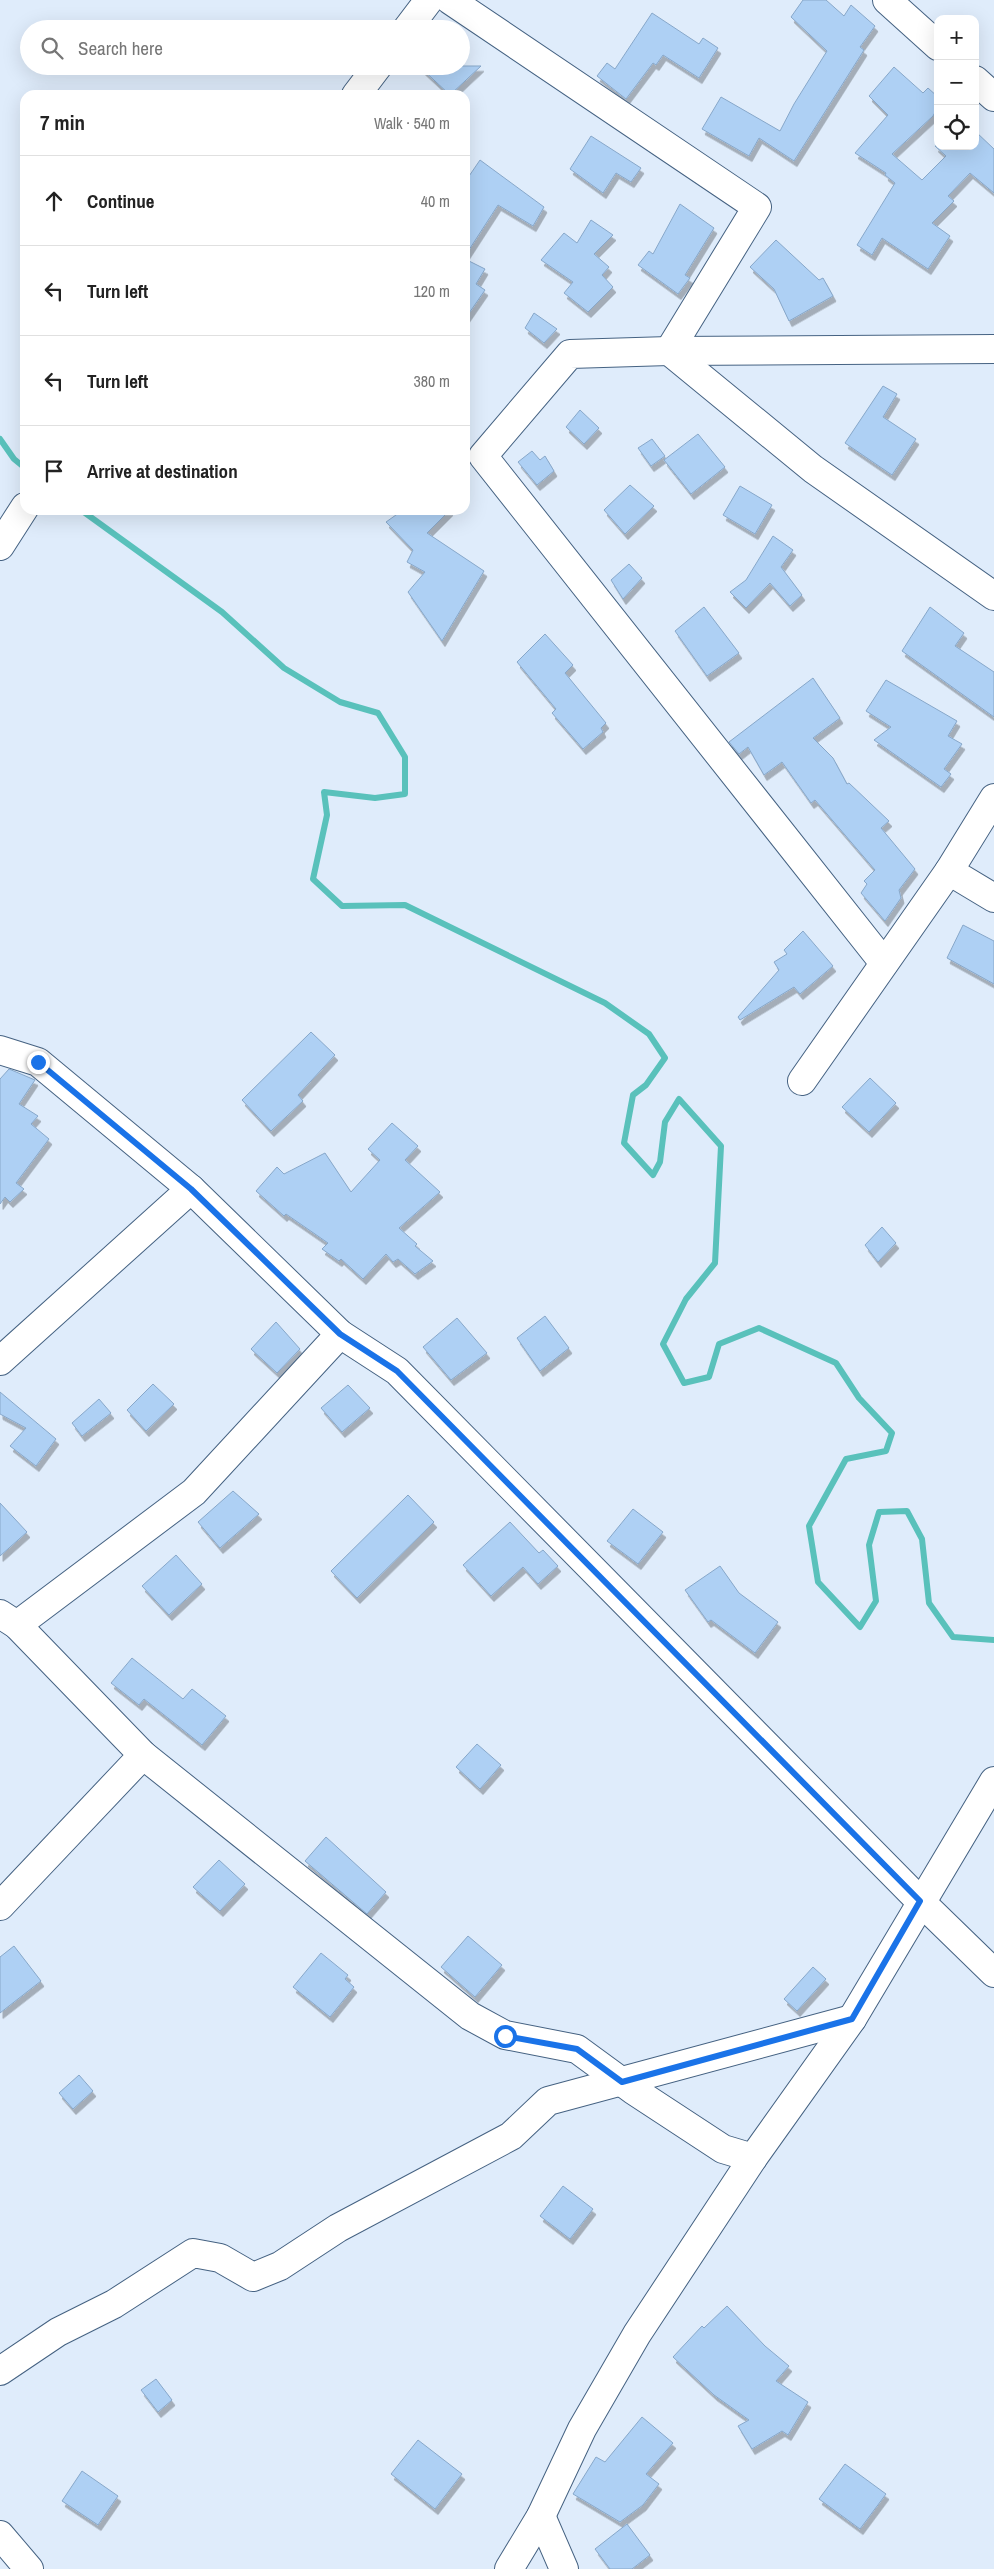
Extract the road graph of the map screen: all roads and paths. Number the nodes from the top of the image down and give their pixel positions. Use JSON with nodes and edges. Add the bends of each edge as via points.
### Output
{"nodes":[{"id":1,"x":429,"y":0,"type":"edge"},
{"id":2,"x":450,"y":0,"type":"edge"},
{"id":3,"x":887,"y":0,"type":"edge"},
{"id":4,"x":414,"y":20,"type":"edge"},
{"id":5,"x":934,"y":42,"type":"edge"},
{"id":6,"x":371,"y":75,"type":"edge"},
{"id":7,"x":979,"y":84,"type":"edge"},
{"id":8,"x":360,"y":90,"type":"edge"},
{"id":9,"x":994,"y":97,"type":"edge"},
{"id":10,"x":994,"y":348,"type":"edge"},
{"id":11,"x":669,"y":351,"type":"junction"},
{"id":12,"x":20,"y":515,"type":"edge"},
{"id":13,"x":0,"y":546,"type":"edge"},
{"id":14,"x":994,"y":596,"type":"edge"},
{"id":15,"x":994,"y":798,"type":"edge"},
{"id":16,"x":949,"y":871,"type":"junction"},
{"id":17,"x":994,"y":898,"type":"edge"},
{"id":18,"x":884,"y":963,"type":"junction"},
{"id":19,"x":0,"y":1050,"type":"edge"},
{"id":20,"x":802,"y":1081,"type":"dead end"},
{"id":21,"x":191,"y":1189,"type":"junction"},
{"id":22,"x":340,"y":1334,"type":"junction"},
{"id":23,"x":0,"y":1361,"type":"edge"},
{"id":24,"x":9,"y":1620,"type":"edge"},
{"id":25,"x":143,"y":1755,"type":"junction"},
{"id":26,"x":994,"y":1781,"type":"edge"},
{"id":27,"x":920,"y":1901,"type":"junction"},
{"id":28,"x":0,"y":1906,"type":"edge"},
{"id":29,"x":994,"y":1973,"type":"edge"},
{"id":30,"x":852,"y":2019,"type":"junction"},
{"id":31,"x":622,"y":2082,"type":"junction"},
{"id":32,"x":753,"y":2158,"type":"junction"},
{"id":33,"x":0,"y":2370,"type":"edge"},
{"id":34,"x":541,"y":2516,"type":"junction"},
{"id":35,"x":0,"y":2535,"type":"edge"},
{"id":36,"x":30,"y":2569,"type":"edge"},
{"id":37,"x":509,"y":2569,"type":"edge"},
{"id":38,"x":564,"y":2569,"type":"edge"}],
"edges":[{"from":1,"to":4,"type":"street"},
{"from":2,"to":11,"type":"street","via":[[756,207]]},
{"from":3,"to":5,"type":"street"},
{"from":6,"to":8,"type":"street"},
{"from":7,"to":9,"type":"street"},
{"from":10,"to":11,"type":"street"},
{"from":11,"to":14,"type":"street","via":[[812,469]]},
{"from":11,"to":18,"type":"street","via":[[570,354],[483,456]]},
{"from":12,"to":13,"type":"street"},
{"from":15,"to":16,"type":"street"},
{"from":16,"to":17,"type":"street"},
{"from":16,"to":18,"type":"street"},
{"from":18,"to":20,"type":"street"},
{"from":19,"to":21,"type":"street","via":[[38,1062]]},
{"from":21,"to":22,"type":"street"},
{"from":21,"to":23,"type":"street"},
{"from":22,"to":24,"type":"street","via":[[194,1492]]},
{"from":22,"to":27,"type":"street","via":[[397,1371]]},
{"from":24,"to":25,"type":"street"},
{"from":25,"to":28,"type":"street"},
{"from":25,"to":31,"type":"street","via":[[470,2016],[505,2036],[577,2049]]},
{"from":26,"to":27,"type":"street"},
{"from":27,"to":29,"type":"street"},
{"from":27,"to":30,"type":"street"},
{"from":30,"to":31,"type":"street"},
{"from":30,"to":32,"type":"street"},
{"from":31,"to":32,"type":"street","via":[[724,2149]]},
{"from":31,"to":33,"type":"street","via":[[548,2101],[512,2136],[338,2228],[262,2274],[253,2277],[220,2258],[193,2254],[114,2304],[58,2332]]},
{"from":32,"to":34,"type":"street","via":[[637,2334],[582,2429]]},
{"from":34,"to":37,"type":"street"},
{"from":34,"to":38,"type":"street"},
{"from":35,"to":36,"type":"street"}]}
